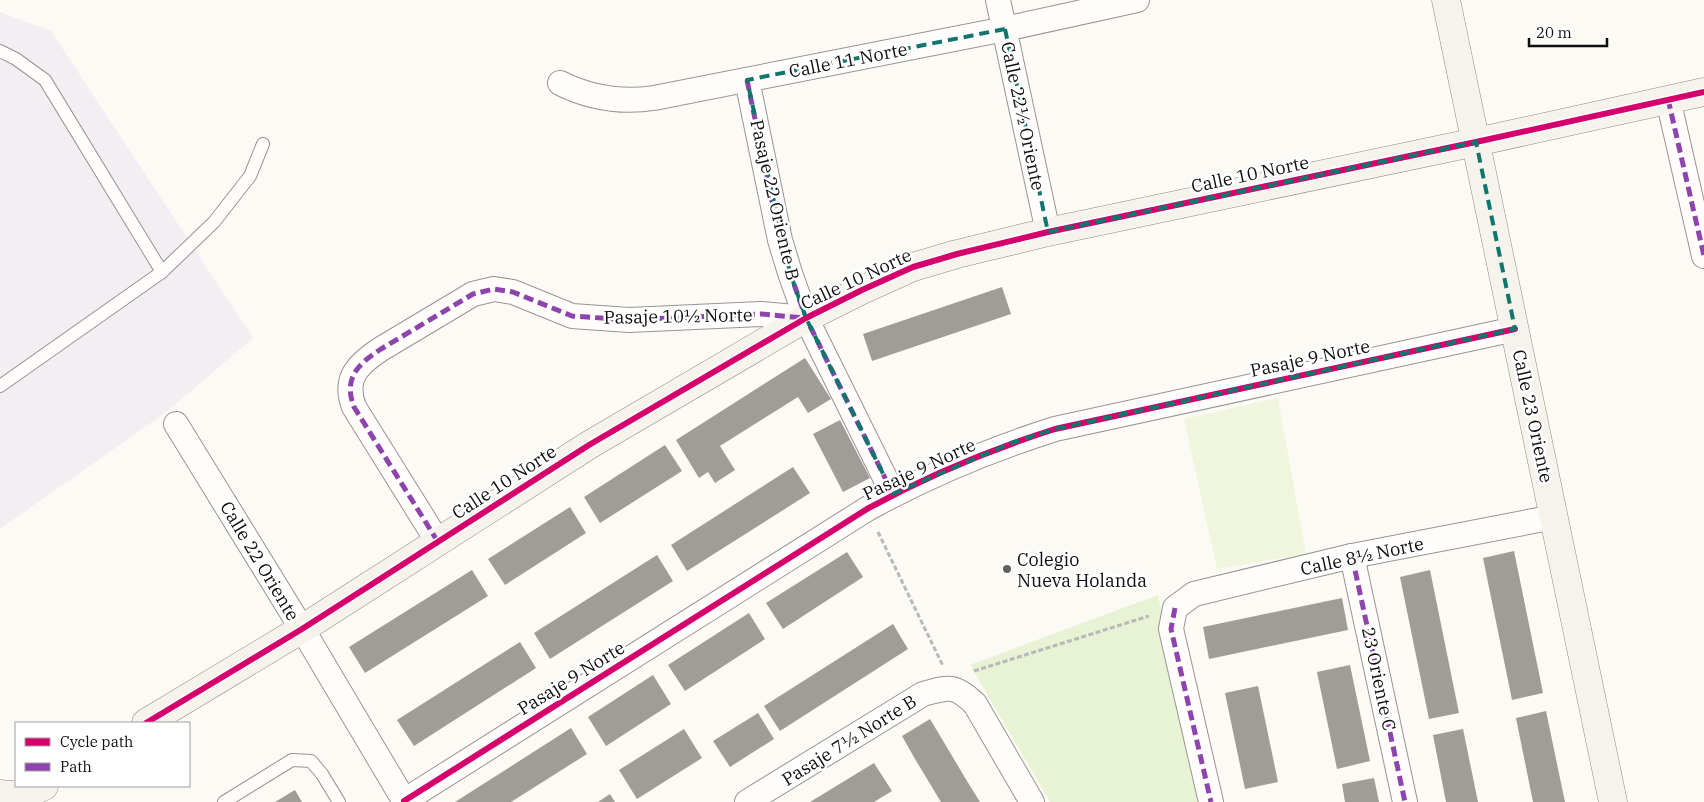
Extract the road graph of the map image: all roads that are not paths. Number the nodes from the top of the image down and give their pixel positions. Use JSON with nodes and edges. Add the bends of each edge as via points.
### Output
{"nodes":[{"id":1,"x":998,"y":0,"type":"edge"},
{"id":2,"x":1137,"y":0,"type":"edge"},
{"id":3,"x":1446,"y":0,"type":"edge"},
{"id":4,"x":1005,"y":30,"type":"junction"},
{"id":5,"x":0,"y":51,"type":"edge"},
{"id":6,"x":747,"y":80,"type":"junction"},
{"id":7,"x":560,"y":83,"type":"dead end"},
{"id":8,"x":1704,"y":92,"type":"edge"},
{"id":9,"x":1668,"y":99,"type":"junction"},
{"id":10,"x":1476,"y":142,"type":"junction"},
{"id":11,"x":263,"y":144,"type":"dead end"},
{"id":12,"x":1048,"y":232,"type":"junction"},
{"id":13,"x":1704,"y":256,"type":"edge"},
{"id":14,"x":162,"y":272,"type":"junction"},
{"id":15,"x":806,"y":318,"type":"junction"},
{"id":16,"x":1515,"y":329,"type":"junction"},
{"id":17,"x":0,"y":386,"type":"edge"},
{"id":18,"x":176,"y":424,"type":"dead end"},
{"id":19,"x":893,"y":494,"type":"junction"},
{"id":20,"x":1554,"y":517,"type":"junction"},
{"id":21,"x":438,"y":542,"type":"junction"},
{"id":22,"x":1352,"y":556,"type":"junction"},
{"id":23,"x":302,"y":629,"type":"junction"},
{"id":24,"x":148,"y":722,"type":"edge"},
{"id":25,"x":42,"y":787,"type":"edge"},
{"id":26,"x":0,"y":794,"type":"edge"},
{"id":27,"x":5,"y":802,"type":"edge"},
{"id":28,"x":224,"y":802,"type":"edge"},
{"id":29,"x":340,"y":802,"type":"edge"},
{"id":30,"x":405,"y":802,"type":"edge"},
{"id":31,"x":747,"y":802,"type":"edge"},
{"id":32,"x":1032,"y":802,"type":"edge"},
{"id":33,"x":1210,"y":802,"type":"edge"},
{"id":34,"x":1405,"y":802,"type":"edge"},
{"id":35,"x":1613,"y":802,"type":"edge"}],
"edges":[{"from":1,"to":4,"type":"street","name":"Calle 22½ Oriente"},
{"from":2,"to":4,"type":"street","name":"Calle 11 Norte"},
{"from":3,"to":10,"type":"street","name":"Calle 23 Oriente"},
{"from":4,"to":6,"type":"street","name":"Calle 11 Norte"},
{"from":4,"to":12,"type":"street","name":"Calle 22½ Oriente"},
{"from":5,"to":14,"type":"lane","via":[[45,80]]},
{"from":6,"to":7,"type":"street","name":"Calle 11 Norte","via":[[638,101],[605,99]]},
{"from":6,"to":15,"type":"street","name":"Pasaje 22 Oriente B","via":[[780,240]]},
{"from":8,"to":9,"type":"street","name":"Calle 10 Norte"},
{"from":9,"to":10,"type":"street","name":"Calle 10 Norte"},
{"from":9,"to":13,"type":"street"},
{"from":10,"to":12,"type":"street","name":"Calle 10 Norte"},
{"from":10,"to":16,"type":"street","name":"Calle 23 Oriente"},
{"from":11,"to":14,"type":"lane","via":[[250,176],[214,222]]},
{"from":12,"to":15,"type":"street","name":"Calle 10 Norte","via":[[913,268]]},
{"from":14,"to":17,"type":"lane"},
{"from":15,"to":19,"type":"street","name":"Pasaje 22 Oriente B"},
{"from":15,"to":21,"type":"street","name":"Calle 10 Norte","via":[[589,445]]},
{"from":15,"to":21,"type":"street","name":"Pasaje 10½ Norte","via":[[761,314],[629,320],[572,316],[513,292],[494,289],[473,294],[390,344],[355,371],[350,398]]},
{"from":16,"to":19,"type":"street","name":"Pasaje 9 Norte","via":[[1055,429],[1011,443]]},
{"from":16,"to":20,"type":"street","name":"Calle 23 Oriente"},
{"from":18,"to":23,"type":"street","name":"Calle 22 Oriente"},
{"from":19,"to":30,"type":"street","name":"Pasaje 9 Norte"},
{"from":20,"to":22,"type":"street","name":"Calle 8½ Norte"},
{"from":20,"to":35,"type":"street","name":"Calle 23 Oriente"},
{"from":21,"to":23,"type":"street","name":"Calle 10 Norte"},
{"from":22,"to":33,"type":"street","name":"Calle 8½ Norte","via":[[1194,594],[1176,608],[1171,629]]},
{"from":22,"to":34,"type":"street","name":"23 Oriente C"},
{"from":23,"to":24,"type":"street","name":"Calle 10 Norte"},
{"from":23,"to":30,"type":"street","name":"Calle 22 Oriente"},
{"from":25,"to":26,"type":"street","via":[[27,794]]},
{"from":26,"to":27,"type":"lane"},
{"from":28,"to":29,"type":"lane","via":[[292,760],[311,761]]},
{"from":31,"to":32,"type":"street","name":"Pasaje 7½ Norte B","via":[[923,694],[951,684],[975,704]]}]}
